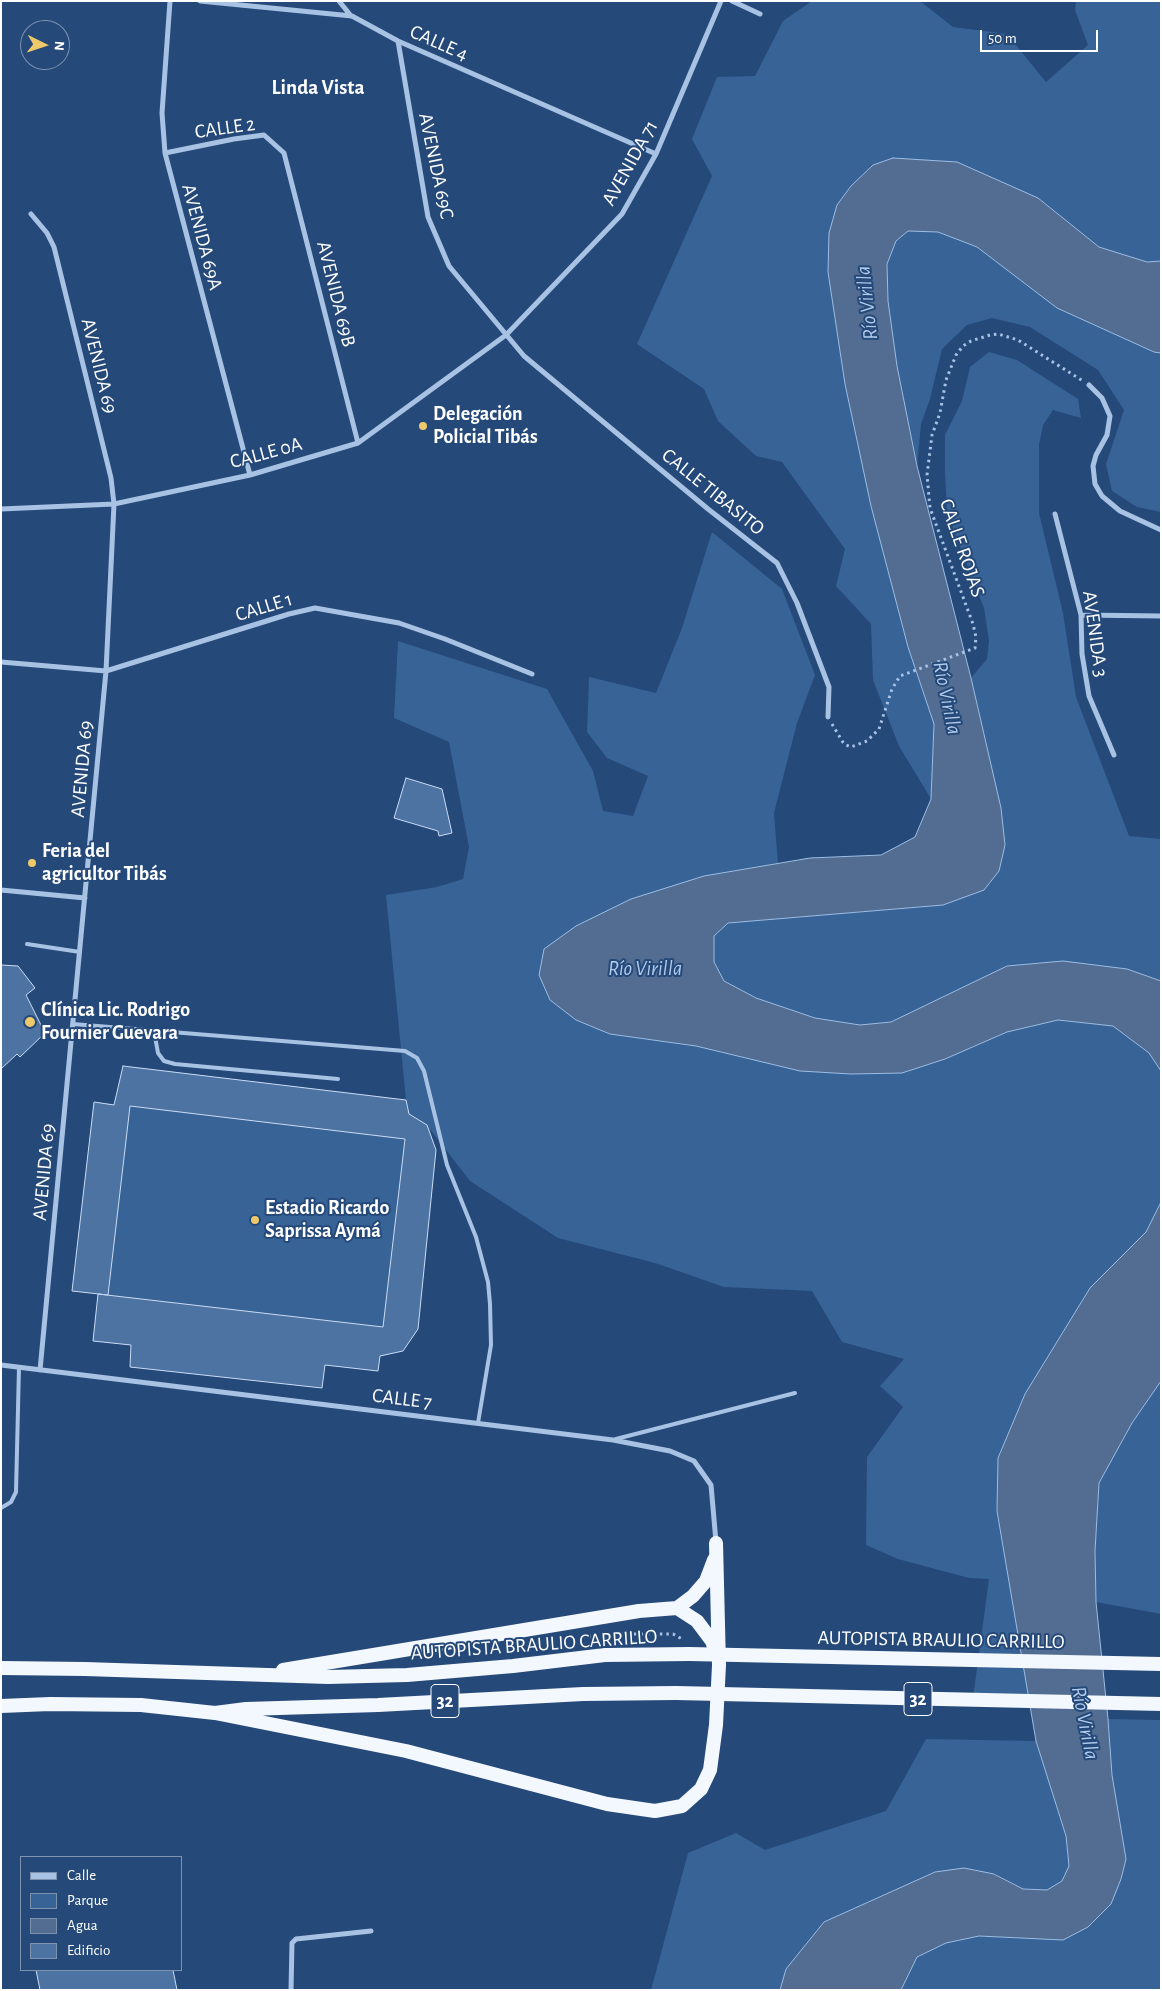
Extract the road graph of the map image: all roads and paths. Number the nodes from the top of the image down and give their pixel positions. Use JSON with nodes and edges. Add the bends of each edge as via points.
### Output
{"nodes":[{"id":1,"x":170,"y":1,"type":"edge"},
{"id":2,"x":200,"y":1,"type":"edge"},
{"id":3,"x":339,"y":1,"type":"edge"},
{"id":4,"x":721,"y":1,"type":"edge"},
{"id":5,"x":732,"y":1,"type":"edge"},
{"id":6,"x":760,"y":14,"type":"dead end"},
{"id":7,"x":352,"y":16,"type":"junction"},
{"id":8,"x":398,"y":41,"type":"junction"},
{"id":9,"x":165,"y":153,"type":"junction"},
{"id":10,"x":284,"y":153,"type":"joint"},
{"id":11,"x":656,"y":154,"type":"junction"},
{"id":12,"x":31,"y":214,"type":"dead end"},
{"id":13,"x":506,"y":335,"type":"junction"},
{"id":14,"x":1089,"y":386,"type":"joint"},
{"id":15,"x":358,"y":442,"type":"junction"},
{"id":16,"x":250,"y":475,"type":"junction"},
{"id":17,"x":114,"y":504,"type":"junction"},
{"id":18,"x":1,"y":509,"type":"edge"},
{"id":19,"x":1055,"y":514,"type":"dead end"},
{"id":20,"x":1161,"y":530,"type":"edge"},
{"id":21,"x":1081,"y":615,"type":"junction"},
{"id":22,"x":1161,"y":616,"type":"edge"},
{"id":23,"x":1,"y":662,"type":"edge"},
{"id":24,"x":106,"y":671,"type":"junction"},
{"id":25,"x":532,"y":674,"type":"dead end"},
{"id":26,"x":828,"y":717,"type":"joint"},
{"id":27,"x":1114,"y":755,"type":"dead end"},
{"id":28,"x":1,"y":890,"type":"edge"},
{"id":29,"x":85,"y":898,"type":"junction"},
{"id":30,"x":27,"y":944,"type":"dead end"},
{"id":31,"x":80,"y":952,"type":"junction"},
{"id":32,"x":73,"y":1024,"type":"junction"},
{"id":33,"x":154,"y":1031,"type":"junction"},
{"id":34,"x":338,"y":1079,"type":"dead end"},
{"id":35,"x":1,"y":1365,"type":"edge"},
{"id":36,"x":19,"y":1367,"type":"junction"},
{"id":37,"x":40,"y":1370,"type":"junction"},
{"id":38,"x":795,"y":1393,"type":"dead end"},
{"id":39,"x":478,"y":1423,"type":"junction"},
{"id":40,"x":613,"y":1440,"type":"junction"},
{"id":41,"x":1,"y":1508,"type":"edge"},
{"id":42,"x":716,"y":1543,"type":"junction"},
{"id":43,"x":677,"y":1608,"type":"junction"},
{"id":44,"x":719,"y":1664,"type":"junction"},
{"id":45,"x":1161,"y":1664,"type":"edge"},
{"id":46,"x":1,"y":1668,"type":"edge"},
{"id":47,"x":253,"y":1675,"type":"junction"},
{"id":48,"x":1161,"y":1704,"type":"edge"},
{"id":49,"x":1,"y":1706,"type":"edge"},
{"id":50,"x":215,"y":1713,"type":"junction"},
{"id":51,"x":371,"y":1931,"type":"dead end"},
{"id":52,"x":291,"y":1990,"type":"edge"}],
"edges":[{"from":1,"to":9,"type":"street","name":"AVENIDA 69A","via":[[162,113]]},
{"from":2,"to":7,"type":"street","name":"CALLE 4"},
{"from":3,"to":7,"type":"street"},
{"from":4,"to":11,"type":"street","name":"AVENIDA 71"},
{"from":5,"to":6,"type":"street"},
{"from":7,"to":8,"type":"street","name":"CALLE 4"},
{"from":8,"to":11,"type":"street","name":"CALLE 4"},
{"from":8,"to":13,"type":"street","name":"AVENIDA 69C","via":[[428,218],[449,266]]},
{"from":9,"to":10,"type":"street","name":"CALLE 2","via":[[264,135]]},
{"from":9,"to":16,"type":"street","name":"AVENIDA 69A"},
{"from":10,"to":15,"type":"street","name":"AVENIDA 69B"},
{"from":11,"to":13,"type":"street","name":"AVENIDA 71","via":[[622,214]]},
{"from":12,"to":17,"type":"street","name":"AVENIDA 69","via":[[54,247],[111,478]]},
{"from":13,"to":15,"type":"street","name":"CALLE 0A"},
{"from":13,"to":26,"type":"street","name":"CALLE TIBASITO","via":[[524,356],[557,384],[777,564],[797,603],[829,687]]},
{"from":14,"to":20,"type":"street","via":[[1102,398],[1110,416],[1107,435],[1093,466],[1095,484],[1102,496],[1120,511]]},
{"from":14,"to":26,"type":"path","name":"CALLE ROJAS","via":[[1018,340],[998,334],[980,337],[963,346],[949,370],[932,435],[927,475],[930,508],[973,624],[975,648],[900,676],[892,689],[879,729],[867,741],[852,747],[844,744]]},
{"from":15,"to":16,"type":"street","name":"CALLE 0A"},
{"from":16,"to":17,"type":"street","name":"CALLE 0A"},
{"from":17,"to":18,"type":"street","name":"CALLE 0A"},
{"from":17,"to":24,"type":"street","name":"AVENIDA 69"},
{"from":19,"to":21,"type":"street","name":"AVENIDA 3"},
{"from":21,"to":22,"type":"street"},
{"from":21,"to":27,"type":"street","name":"AVENIDA 3","via":[[1082,654],[1089,696]]},
{"from":23,"to":24,"type":"street","name":"CALLE 1"},
{"from":24,"to":25,"type":"street","name":"CALLE 1","via":[[315,608],[406,626]]},
{"from":24,"to":29,"type":"street","name":"AVENIDA 69"},
{"from":28,"to":29,"type":"street"},
{"from":29,"to":31,"type":"street","name":"AVENIDA 69"},
{"from":30,"to":31,"type":"lane"},
{"from":31,"to":32,"type":"street","name":"AVENIDA 69"},
{"from":32,"to":33,"type":"lane"},
{"from":32,"to":37,"type":"street","name":"AVENIDA 69"},
{"from":33,"to":34,"type":"lane","via":[[158,1053],[164,1061],[175,1064]]},
{"from":33,"to":39,"type":"lane","via":[[405,1051],[417,1058],[424,1071],[447,1165],[476,1237],[488,1282],[491,1345]]},
{"from":35,"to":36,"type":"street","name":"CALLE 7"},
{"from":36,"to":37,"type":"street","name":"CALLE 7"},
{"from":36,"to":41,"type":"lane","via":[[16,1492],[11,1502]]},
{"from":37,"to":39,"type":"street","name":"CALLE 7"},
{"from":38,"to":40,"type":"lane","name":"CALLE 7"},
{"from":39,"to":40,"type":"street","name":"CALLE 7"},
{"from":40,"to":42,"type":"street","via":[[670,1451],[694,1461],[710,1485]]},
{"from":42,"to":43,"type":"highway","via":[[714,1563],[706,1581]]},
{"from":42,"to":44,"type":"highway"},
{"from":43,"to":44,"type":"highway","via":[[697,1622],[712,1641]]},
{"from":43,"to":47,"type":"highway","via":[[639,1611]]},
{"from":44,"to":50,"type":"highway","via":[[710,1770],[701,1789],[682,1806],[655,1811],[607,1804],[406,1751]]},
{"from":45,"to":47,"type":"highway","name":"AUTOPISTA BRAULIO CARRILLO","number":"32","bridge":true,"via":[[605,1655],[407,1675]]},
{"from":46,"to":47,"type":"highway","name":"AUTOPISTA BRAULIO CARRILLO","number":"32"},
{"from":48,"to":50,"type":"highway","number":"32","bridge":true,"via":[[676,1693],[583,1694]]},
{"from":49,"to":50,"type":"highway","number":"32","via":[[141,1705]]},
{"from":51,"to":52,"type":"street","via":[[296,1939],[292,1943]]}]}
